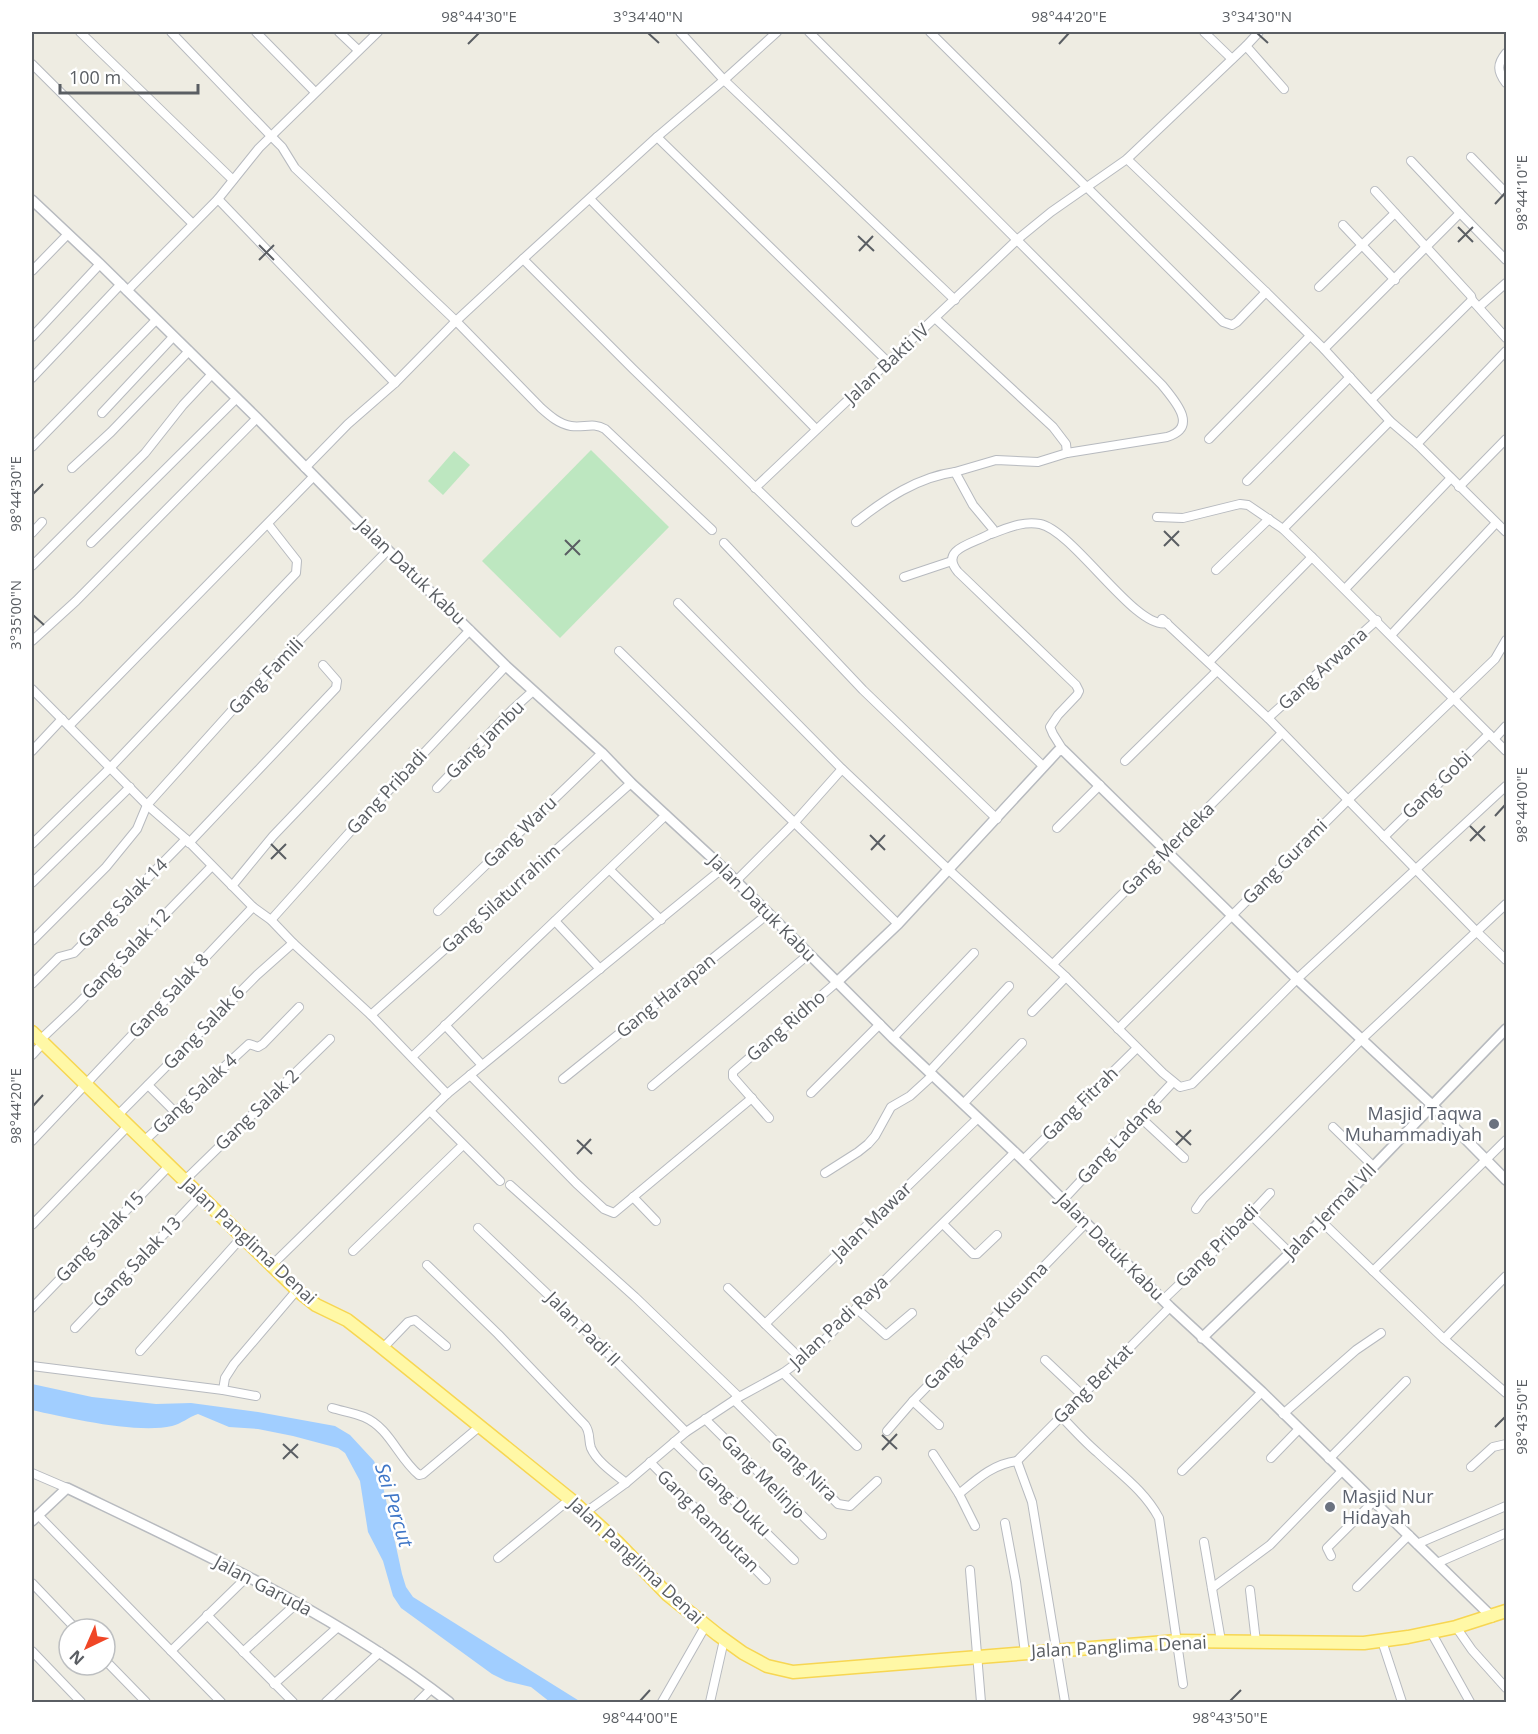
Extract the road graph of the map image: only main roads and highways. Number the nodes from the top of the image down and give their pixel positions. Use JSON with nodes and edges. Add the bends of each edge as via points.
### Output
{"nodes":[{"id":1,"x":38,"y":1038,"type":"edge"},
{"id":2,"x":1506,"y":1611,"type":"edge"}],
"edges":[{"from":1,"to":2,"type":"main road","name":"Jalan Panglima Denai","via":[[297,1290],[316,1305],[347,1320],[383,1348],[586,1512],[668,1595],[724,1640],[767,1666],[793,1672],[1178,1641],[1364,1643],[1456,1627]]}]}
